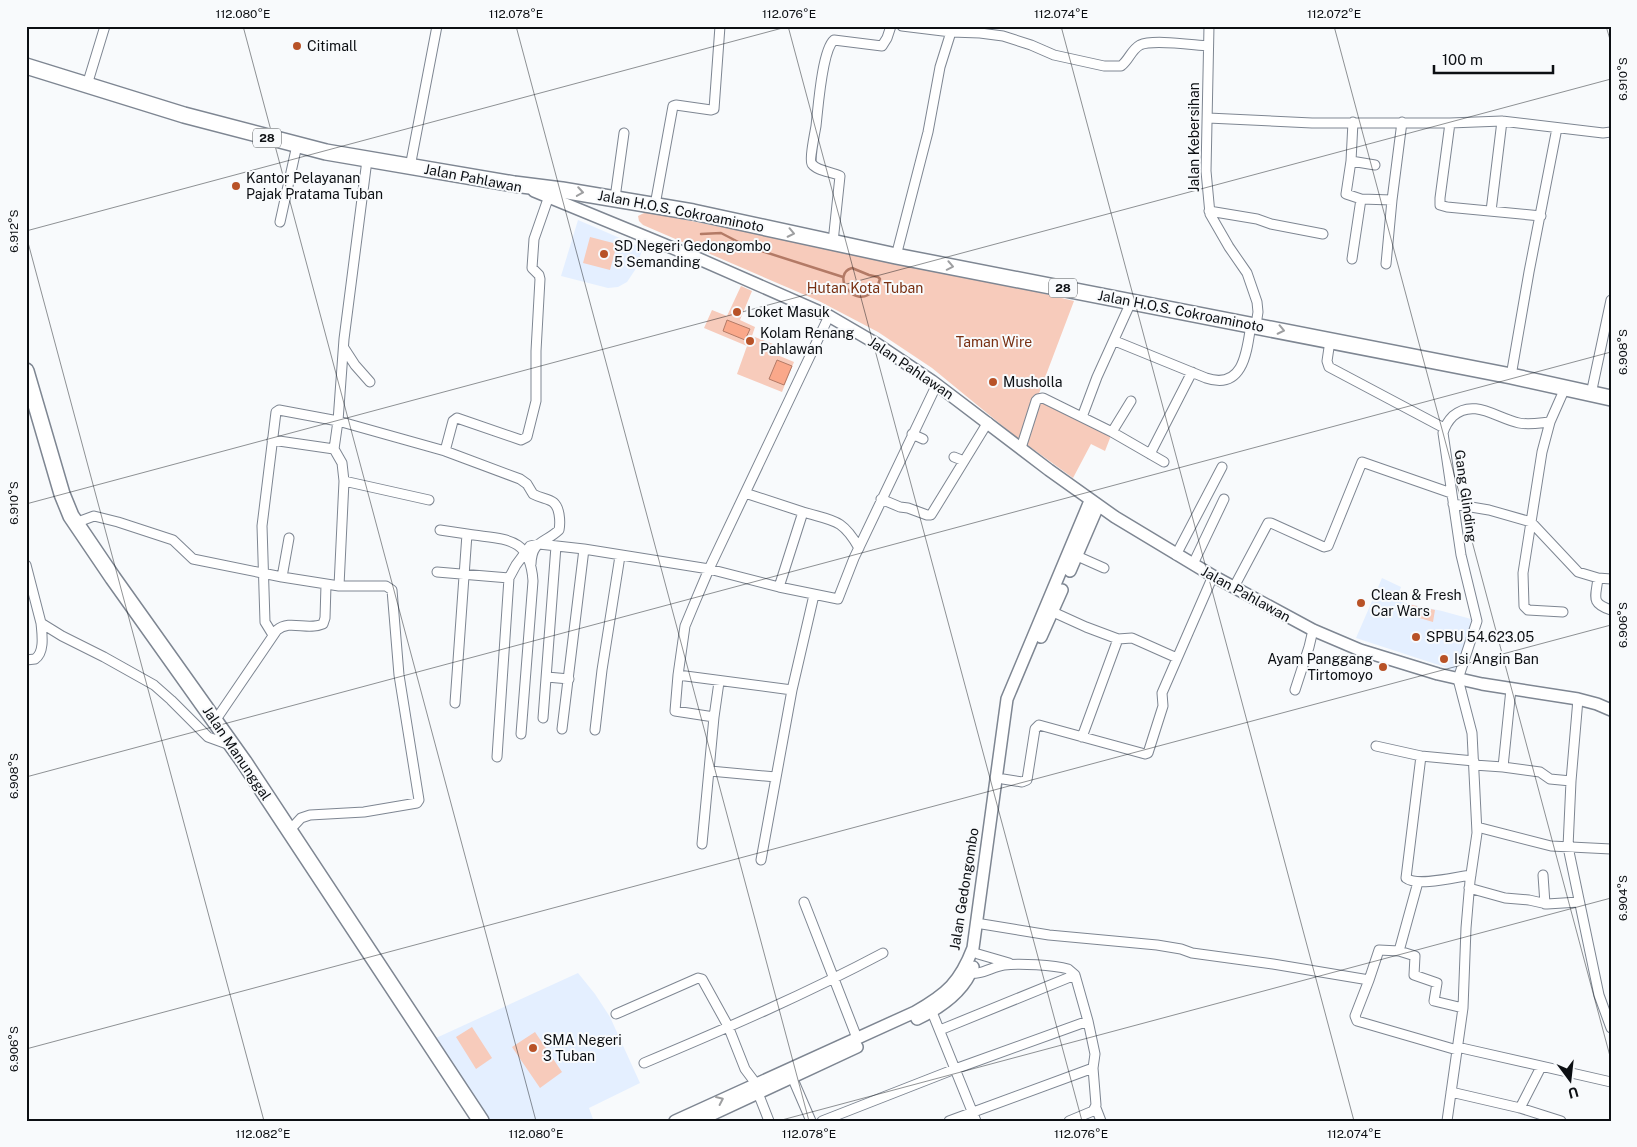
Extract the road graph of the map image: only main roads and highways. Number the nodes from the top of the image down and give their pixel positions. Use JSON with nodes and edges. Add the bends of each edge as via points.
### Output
{"nodes":[{"id":1,"x":26,"y":66,"type":"edge"},
{"id":2,"x":514,"y":184,"type":"joint"},
{"id":3,"x":26,"y":371,"type":"edge"},
{"id":4,"x":1611,"y":398,"type":"edge"},
{"id":5,"x":481,"y":1121,"type":"edge"}],
"edges":[{"from":1,"to":2,"type":"highway","name":"Jalan Pahlawan","number":"28","via":[[184,115],[297,145]]},
{"from":2,"to":4,"type":"highway","name":"Jalan H.O.S. Cokroaminoto","number":"28","one_way":true,"via":[[655,205]]},
{"from":3,"to":5,"type":"highway","name":"Jalan Manunggal","via":[[62,494],[75,523],[232,746]]}]}
